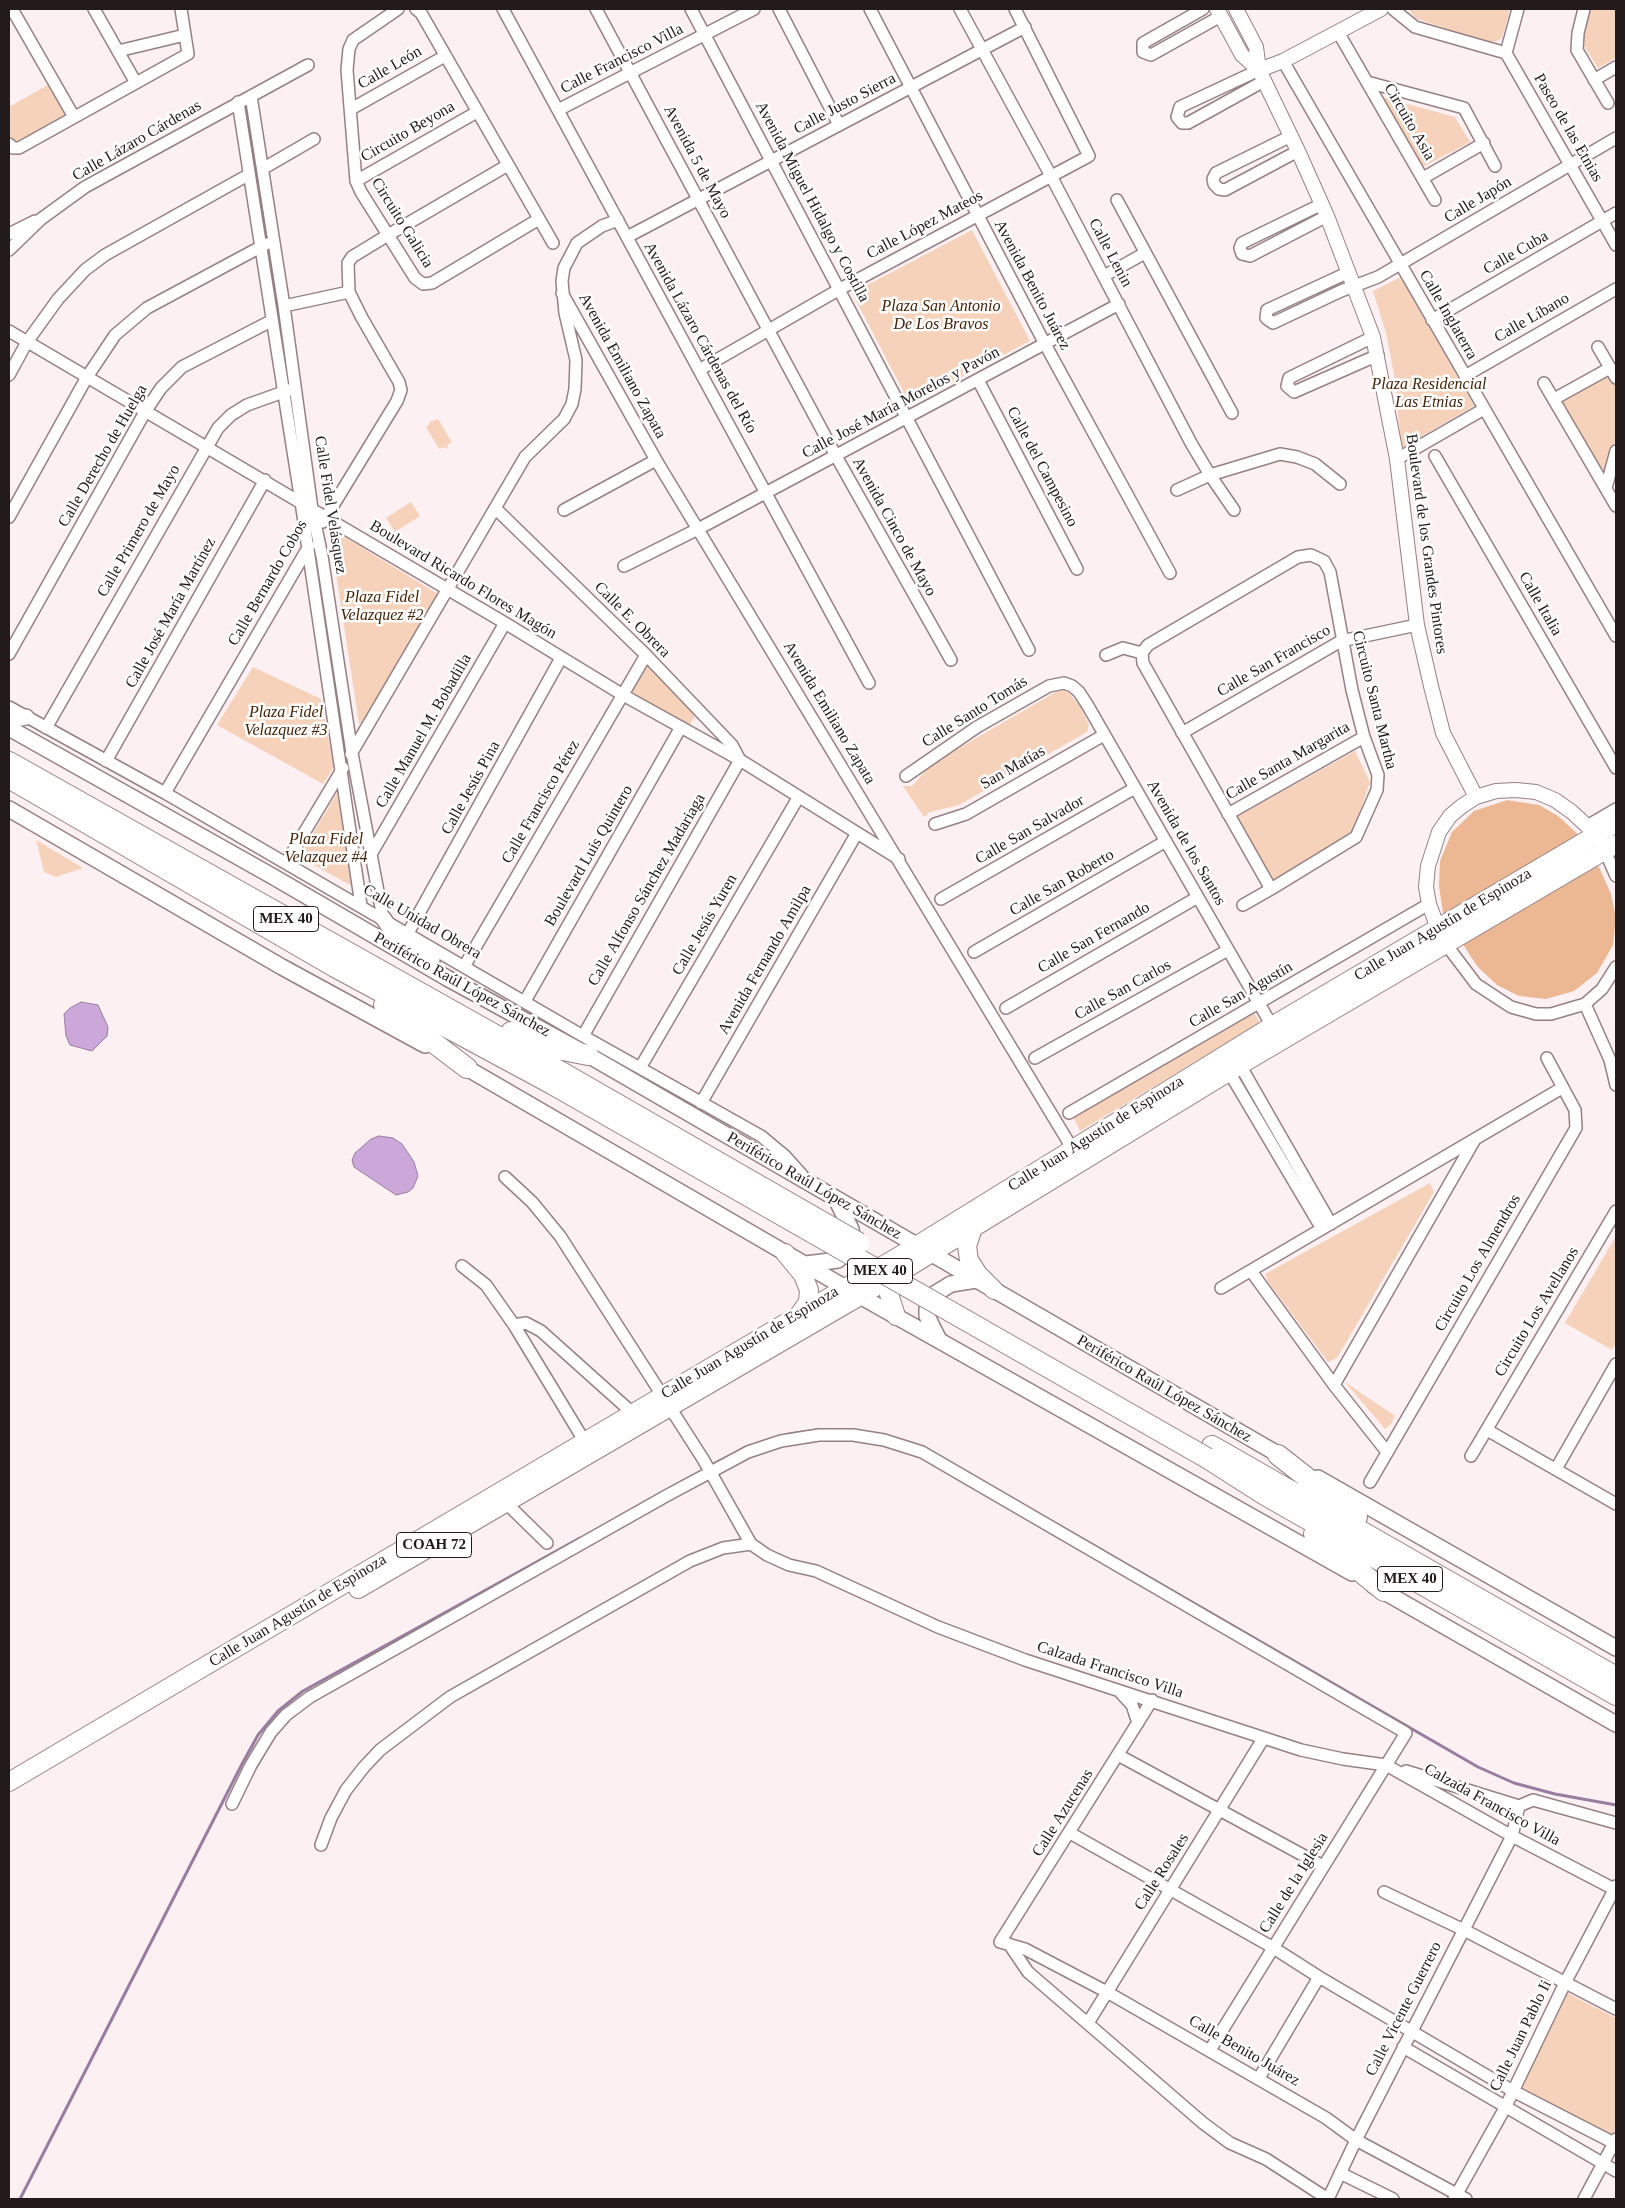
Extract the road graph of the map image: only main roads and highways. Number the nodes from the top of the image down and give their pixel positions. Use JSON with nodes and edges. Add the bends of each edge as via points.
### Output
{"nodes":[{"id":1,"x":26,"y":717,"type":"road end"},
{"id":2,"x":9,"y":720,"type":"edge"},
{"id":3,"x":9,"y":728,"type":"edge"},
{"id":4,"x":9,"y":762,"type":"edge"},
{"id":5,"x":9,"y":778,"type":"edge"},
{"id":6,"x":9,"y":809,"type":"edge"},
{"id":7,"x":1616,"y":823,"type":"edge"},
{"id":8,"x":1613,"y":846,"type":"edge"},
{"id":9,"x":383,"y":918,"type":"road end"},
{"id":10,"x":1441,"y":936,"type":"junction"},
{"id":11,"x":334,"y":967,"type":"junction"},
{"id":12,"x":447,"y":978,"type":"junction"},
{"id":13,"x":413,"y":990,"type":"junction"},
{"id":14,"x":588,"y":1055,"type":"junction"},
{"id":15,"x":467,"y":1068,"type":"junction"},
{"id":16,"x":558,"y":1079,"type":"junction"},
{"id":17,"x":1072,"y":1148,"type":"junction"},
{"id":18,"x":1104,"y":1149,"type":"junction"},
{"id":19,"x":1062,"y":1174,"type":"junction"},
{"id":20,"x":836,"y":1199,"type":"junction"},
{"id":21,"x":973,"y":1228,"type":"junction"},
{"id":22,"x":924,"y":1250,"type":"junction"},
{"id":23,"x":785,"y":1253,"type":"junction"},
{"id":24,"x":805,"y":1264,"type":"junction"},
{"id":25,"x":889,"y":1279,"type":"junction"},
{"id":26,"x":976,"y":1280,"type":"junction"},
{"id":27,"x":844,"y":1287,"type":"junction"},
{"id":28,"x":994,"y":1290,"type":"junction"},
{"id":29,"x":860,"y":1296,"type":"junction"},
{"id":30,"x":801,"y":1312,"type":"junction"},
{"id":31,"x":896,"y":1316,"type":"junction"},
{"id":32,"x":939,"y":1340,"type":"junction"},
{"id":33,"x":665,"y":1401,"type":"junction"},
{"id":34,"x":1210,"y":1452,"type":"junction"},
{"id":35,"x":1278,"y":1455,"type":"junction"},
{"id":36,"x":1265,"y":1495,"type":"junction"},
{"id":37,"x":501,"y":1498,"type":"junction"},
{"id":38,"x":1416,"y":1562,"type":"junction"},
{"id":39,"x":1384,"y":1591,"type":"junction"},
{"id":40,"x":1616,"y":1648,"type":"edge"},
{"id":41,"x":1616,"y":1677,"type":"edge"},
{"id":42,"x":1616,"y":1694,"type":"edge"},
{"id":43,"x":1616,"y":1724,"type":"edge"},
{"id":44,"x":9,"y":1782,"type":"edge"},
{"id":45,"x":9,"y":1795,"type":"edge"}],
"edges":[{"from":1,"to":2,"type":"main road"},
{"from":3,"to":12,"type":"main road","name":"Periférico Raúl López Sánchez"},
{"from":4,"to":13,"type":"highway","name":"Periférico Raúl López Sánchez","number":"MEX 40"},
{"from":5,"to":11,"type":"highway","name":"Periférico Raúl López Sánchez","number":"MEX 40"},
{"from":6,"to":15,"type":"main road","via":[[282,967]]},
{"from":7,"to":10,"type":"main road","name":"Calle Juan Agustín de Espinoza","via":[[1591,830]]},
{"from":8,"to":10,"type":"main road","name":"Calle Juan Agustín de Espinoza"},
{"from":9,"to":12,"type":"main road","via":[[392,931],[428,956]]},
{"from":10,"to":17,"type":"main road","name":"Calle Juan Agustín de Espinoza","via":[[1272,1026]]},
{"from":10,"to":18,"type":"main road","name":"Calle Juan Agustín de Espinoza"},
{"from":11,"to":15,"type":"highway"},
{"from":11,"to":16,"type":"highway","name":"Periférico Raúl López Sánchez","number":"MEX 40"},
{"from":12,"to":14,"type":"main road","name":"Periférico Raúl López Sánchez"},
{"from":13,"to":14,"type":"highway","via":[[546,1047]]},
{"from":13,"to":16,"type":"highway","name":"Periférico Raúl López Sánchez","number":"MEX 40"},
{"from":14,"to":20,"type":"main road","name":"Periférico Raúl López Sánchez"},
{"from":15,"to":23,"type":"main road"},
{"from":16,"to":34,"type":"highway","name":"Periférico Raúl López Sánchez","number":"MEX 40","bridge":true},
{"from":17,"to":18,"type":"main road"},
{"from":17,"to":19,"type":"main road"},
{"from":17,"to":22,"type":"main road","name":"Calle Juan Agustín de Espinoza"},
{"from":18,"to":19,"type":"main road","name":"Calle Juan Agustín de Espinoza"},
{"from":19,"to":21,"type":"main road","name":"Calle Juan Agustín de Espinoza"},
{"from":20,"to":22,"type":"main road","name":"Periférico Raúl López Sánchez"},
{"from":20,"to":24,"type":"main road","via":[[851,1229],[849,1249],[838,1260]]},
{"from":21,"to":22,"type":"main road","name":"Calle Juan Agustín de Espinoza"},
{"from":21,"to":28,"type":"main road","via":[[967,1246],[969,1260]]},
{"from":22,"to":25,"type":"main road","name":"Calle Juan Agustín de Espinoza","number":"COAH 72"},
{"from":22,"to":26,"type":"main road","name":"Periférico Raúl López Sánchez"},
{"from":22,"to":27,"type":"main road","name":"Calle Juan Agustín de Espinoza","number":"COAH 72"},
{"from":23,"to":24,"type":"main road"},
{"from":23,"to":30,"type":"main road","via":[[803,1275],[809,1290],[808,1302]]},
{"from":24,"to":27,"type":"main road"},
{"from":25,"to":29,"type":"main road","name":"Calle Juan Agustín de Espinoza","number":"COAH 72"},
{"from":25,"to":31,"type":"main road","via":[[889,1294]]},
{"from":26,"to":28,"type":"main road","name":"Periférico Raúl López Sánchez"},
{"from":26,"to":32,"type":"main road","via":[[951,1284],[933,1295],[927,1316]]},
{"from":27,"to":29,"type":"main road"},
{"from":27,"to":30,"type":"main road","name":"Calle Juan Agustín de Espinoza","number":"COAH 72"},
{"from":28,"to":35,"type":"main road","name":"Periférico Raúl López Sánchez"},
{"from":29,"to":31,"type":"main road"},
{"from":29,"to":33,"type":"main road","name":"Calle Juan Agustín de Espinoza","number":"COAH 72"},
{"from":30,"to":33,"type":"main road","name":"Calle Juan Agustín de Espinoza","number":"COAH 72"},
{"from":31,"to":32,"type":"main road"},
{"from":32,"to":39,"type":"main road"},
{"from":33,"to":37,"type":"main road","name":"Calle Juan Agustín de Espinoza","number":"COAH 72"},
{"from":34,"to":36,"type":"highway","name":"Periférico Raúl López Sánchez","number":"MEX 40"},
{"from":34,"to":38,"type":"highway","name":"Periférico Raúl López Sánchez","number":"MEX 40"},
{"from":35,"to":38,"type":"highway"},
{"from":35,"to":40,"type":"main road","name":"Periférico Raúl López Sánchez"},
{"from":36,"to":39,"type":"highway"},
{"from":36,"to":42,"type":"highway","name":"Periférico Raúl López Sánchez","number":"MEX 40"},
{"from":37,"to":44,"type":"main road","name":"Calle Juan Agustín de Espinoza","number":"COAH 72"},
{"from":37,"to":45,"type":"main road","name":"Calle Juan Agustín de Espinoza","number":"COAH 72"},
{"from":38,"to":41,"type":"highway","name":"Periférico Raúl López Sánchez","number":"MEX 40"},
{"from":39,"to":43,"type":"main road"}]}
